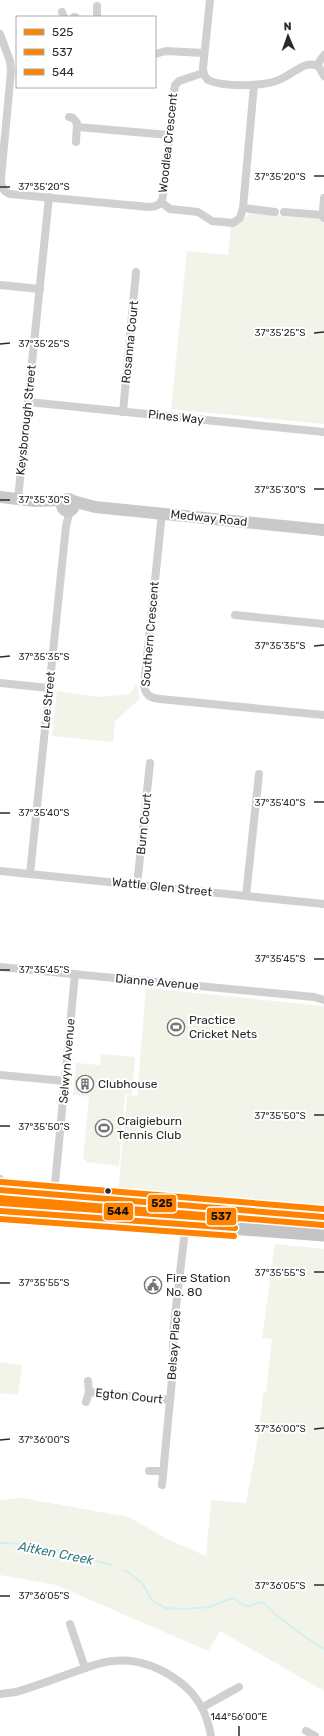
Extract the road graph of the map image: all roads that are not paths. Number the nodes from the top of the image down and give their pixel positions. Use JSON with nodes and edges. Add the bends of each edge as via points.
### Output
{"nodes":[{"id":1,"x":210,"y":0,"type":"edge"},
{"id":2,"x":96,"y":6,"type":"dead end"},
{"id":3,"x":98,"y":16,"type":"edge"},
{"id":4,"x":0,"y":34,"type":"edge"},
{"id":5,"x":204,"y":53,"type":"junction"},
{"id":6,"x":156,"y":54,"type":"edge"},
{"id":7,"x":324,"y":55,"type":"edge"},
{"id":8,"x":317,"y":65,"type":"junction"},
{"id":9,"x":203,"y":72,"type":"junction"},
{"id":10,"x":324,"y":76,"type":"edge"},
{"id":11,"x":254,"y":85,"type":"junction"},
{"id":12,"x":69,"y":117,"type":"dead end"},
{"id":13,"x":78,"y":127,"type":"junction"},
{"id":14,"x":169,"y":136,"type":"junction"},
{"id":15,"x":76,"y":142,"type":"dead end"},
{"id":16,"x":1,"y":187,"type":"edge"},
{"id":17,"x":49,"y":197,"type":"junction"},
{"id":18,"x":324,"y":198,"type":"edge"},
{"id":19,"x":161,"y":202,"type":"junction"},
{"id":20,"x":243,"y":208,"type":"junction"},
{"id":21,"x":275,"y":212,"type":"dead end"},
{"id":22,"x":284,"y":212,"type":"dead end"},
{"id":23,"x":323,"y":216,"type":"edge"},
{"id":24,"x":136,"y":272,"type":"dead end"},
{"id":25,"x":0,"y":285,"type":"edge"},
{"id":26,"x":40,"y":289,"type":"junction"},
{"id":27,"x":28,"y":402,"type":"junction"},
{"id":28,"x":123,"y":412,"type":"junction"},
{"id":29,"x":324,"y":432,"type":"edge"},
{"id":30,"x":0,"y":497,"type":"edge"},
{"id":31,"x":18,"y":499,"type":"junction"},
{"id":32,"x":68,"y":506,"type":"junction"},
{"id":33,"x":162,"y":513,"type":"junction"},
{"id":34,"x":324,"y":530,"type":"edge"},
{"id":35,"x":235,"y":615,"type":"dead end"},
{"id":36,"x":324,"y":624,"type":"edge"},
{"id":37,"x":0,"y":683,"type":"edge"},
{"id":38,"x":49,"y":688,"type":"junction"},
{"id":39,"x":324,"y":715,"type":"edge"},
{"id":40,"x":150,"y":763,"type":"dead end"},
{"id":41,"x":258,"y":774,"type":"dead end"},
{"id":42,"x":0,"y":871,"type":"edge"},
{"id":43,"x":30,"y":874,"type":"junction"},
{"id":44,"x":137,"y":885,"type":"junction"},
{"id":45,"x":246,"y":896,"type":"junction"},
{"id":46,"x":324,"y":904,"type":"edge"},
{"id":47,"x":0,"y":967,"type":"edge"},
{"id":48,"x":75,"y":974,"type":"junction"},
{"id":49,"x":314,"y":997,"type":"junction"},
{"id":50,"x":324,"y":997,"type":"edge"},
{"id":51,"x":324,"y":1000,"type":"edge"},
{"id":52,"x":0,"y":1075,"type":"edge"},
{"id":53,"x":65,"y":1081,"type":"junction"},
{"id":54,"x":0,"y":1179,"type":"edge"},
{"id":55,"x":4,"y":1191,"type":"edge"},
{"id":56,"x":54,"y":1195,"type":"junction"},
{"id":57,"x":188,"y":1205,"type":"junction"},
{"id":58,"x":0,"y":1211,"type":"edge"},
{"id":59,"x":323,"y":1216,"type":"edge"},
{"id":60,"x":182,"y":1229,"type":"junction"},
{"id":61,"x":324,"y":1235,"type":"edge"},
{"id":62,"x":88,"y":1382,"type":"dead end"},
{"id":63,"x":89,"y":1392,"type":"junction"},
{"id":64,"x":170,"y":1400,"type":"junction"},
{"id":65,"x":86,"y":1402,"type":"dead end"},
{"id":66,"x":150,"y":1471,"type":"dead end"},
{"id":67,"x":163,"y":1471,"type":"junction"},
{"id":68,"x":162,"y":1485,"type":"dead end"},
{"id":69,"x":70,"y":1624,"type":"dead end"},
{"id":70,"x":84,"y":1668,"type":"junction"},
{"id":71,"x":239,"y":1687,"type":"dead end"},
{"id":72,"x":0,"y":1694,"type":"edge"},
{"id":73,"x":203,"y":1707,"type":"junction"},
{"id":74,"x":306,"y":1731,"type":"dead end"},
{"id":75,"x":211,"y":1736,"type":"edge"},
{"id":76,"x":315,"y":1736,"type":"edge"}],
"edges":[{"from":1,"to":5,"type":"street"},
{"from":2,"to":3,"type":"street"},
{"from":4,"to":16,"type":"street","name":"Woodlea Crescent","via":[[11,71]]},
{"from":5,"to":6,"type":"street","via":[[166,51]]},
{"from":5,"to":9,"type":"street"},
{"from":7,"to":8,"type":"street"},
{"from":8,"to":10,"type":"street"},
{"from":8,"to":11,"type":"street","via":[[308,64],[275,82]]},
{"from":9,"to":11,"type":"street","via":[[205,78],[210,81]]},
{"from":9,"to":14,"type":"street","name":"Woodlea Crescent","via":[[174,85]]},
{"from":11,"to":20,"type":"street"},
{"from":12,"to":13,"type":"street","via":[[76,120]]},
{"from":13,"to":14,"type":"street"},
{"from":13,"to":15,"type":"street"},
{"from":14,"to":19,"type":"street","name":"Woodlea Crescent"},
{"from":16,"to":17,"type":"street","name":"Woodlea Crescent","via":[[10,194]]},
{"from":17,"to":19,"type":"street","name":"Woodlea Crescent","via":[[149,207]]},
{"from":17,"to":26,"type":"street","name":"Keysborough Street"},
{"from":18,"to":23,"type":"street"},
{"from":19,"to":20,"type":"street","via":[[170,209],[198,212],[208,220],[230,223],[240,218]]},
{"from":20,"to":21,"type":"street"},
{"from":22,"to":23,"type":"street"},
{"from":24,"to":28,"type":"street","name":"Rosanna Court"},
{"from":25,"to":26,"type":"street"},
{"from":26,"to":27,"type":"street","name":"Keysborough Street"},
{"from":27,"to":28,"type":"street","name":"Pines Way"},
{"from":27,"to":31,"type":"street","name":"Keysborough Street"},
{"from":28,"to":29,"type":"street","name":"Pines Way"},
{"from":30,"to":31,"type":"street","name":"Medway Road"},
{"from":31,"to":32,"type":"street","name":"Medway Road"},
{"from":32,"to":33,"type":"street","name":"Medway Road"},
{"from":32,"to":38,"type":"street","name":"Lee Street"},
{"from":33,"to":34,"type":"street","name":"Medway Road"},
{"from":33,"to":39,"type":"street","name":"Southern Crescent","via":[[145,693],[151,698]]},
{"from":35,"to":36,"type":"street"},
{"from":37,"to":38,"type":"street"},
{"from":38,"to":43,"type":"street","name":"Lee Street"},
{"from":40,"to":44,"type":"street","name":"Burn Court"},
{"from":41,"to":45,"type":"street"},
{"from":42,"to":43,"type":"street","name":"Wattle Glen Street"},
{"from":43,"to":44,"type":"street","name":"Wattle Glen Street"},
{"from":44,"to":45,"type":"street","name":"Wattle Glen Street"},
{"from":45,"to":46,"type":"street","name":"Wattle Glen Street"},
{"from":47,"to":48,"type":"street","name":"Dianne Avenue"},
{"from":48,"to":49,"type":"street","name":"Dianne Avenue"},
{"from":48,"to":53,"type":"street","name":"Selwyn Avenue"},
{"from":49,"to":50,"type":"street","name":"Dianne Avenue"},
{"from":49,"to":51,"type":"street","name":"Dianne Avenue"},
{"from":52,"to":53,"type":"street"},
{"from":53,"to":56,"type":"street","name":"Selwyn Avenue"},
{"from":54,"to":55,"type":"street"},
{"from":55,"to":56,"type":"main road"},
{"from":56,"to":57,"type":"main road"},
{"from":57,"to":59,"type":"main road"},
{"from":57,"to":60,"type":"street","name":"Belsay Place"},
{"from":58,"to":60,"type":"main road"},
{"from":60,"to":61,"type":"main road"},
{"from":60,"to":64,"type":"street","name":"Belsay Place"},
{"from":62,"to":63,"type":"street"},
{"from":63,"to":64,"type":"street","name":"Egton Court"},
{"from":63,"to":65,"type":"street"},
{"from":64,"to":67,"type":"street","name":"Belsay Place"},
{"from":66,"to":67,"type":"street"},
{"from":67,"to":68,"type":"street","name":"Belsay Place"},
{"from":69,"to":70,"type":"street"},
{"from":70,"to":72,"type":"street","via":[[30,1687]]},
{"from":70,"to":73,"type":"street","via":[[111,1660],[150,1664],[168,1673],[187,1688]]},
{"from":71,"to":73,"type":"street"},
{"from":73,"to":75,"type":"street"},
{"from":74,"to":76,"type":"street"}]}
